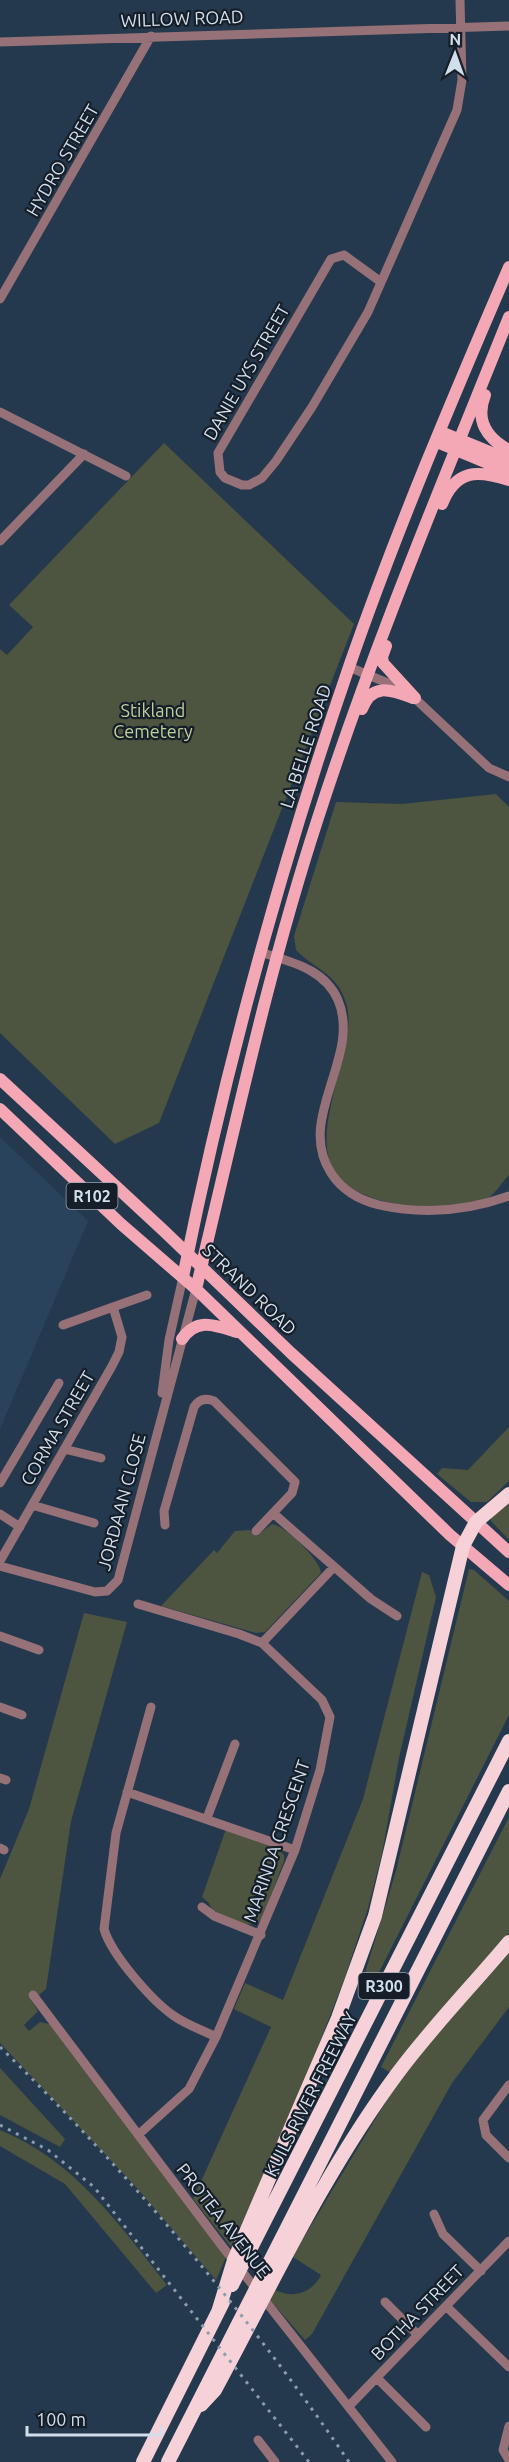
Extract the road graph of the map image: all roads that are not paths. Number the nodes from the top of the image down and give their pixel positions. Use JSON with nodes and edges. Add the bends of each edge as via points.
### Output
{"nodes":[{"id":1,"x":460,"y":0,"type":"edge"},
{"id":2,"x":509,"y":26,"type":"edge"},
{"id":3,"x":461,"y":29,"type":"junction"},
{"id":4,"x":151,"y":36,"type":"junction"},
{"id":5,"x":0,"y":42,"type":"edge"},
{"id":6,"x":509,"y":267,"type":"edge"},
{"id":7,"x":381,"y":282,"type":"junction"},
{"id":8,"x":0,"y":299,"type":"edge"},
{"id":9,"x":509,"y":317,"type":"edge"},
{"id":10,"x":509,"y":332,"type":"edge"},
{"id":11,"x":0,"y":412,"type":"edge"},
{"id":12,"x":439,"y":437,"type":"junction"},
{"id":13,"x":458,"y":445,"type":"junction"},
{"id":14,"x":509,"y":450,"type":"edge"},
{"id":15,"x":84,"y":454,"type":"junction"},
{"id":16,"x":509,"y":460,"type":"edge"},
{"id":17,"x":509,"y":472,"type":"edge"},
{"id":18,"x":126,"y":476,"type":"dead end"},
{"id":19,"x":509,"y":480,"type":"edge"},
{"id":20,"x":426,"y":525,"type":"junction"},
{"id":21,"x":0,"y":541,"type":"edge"},
{"id":22,"x":387,"y":624,"type":"junction"},
{"id":23,"x":349,"y":667,"type":"junction"},
{"id":24,"x":368,"y":674,"type":"junction"},
{"id":25,"x":416,"y":699,"type":"junction"},
{"id":26,"x":350,"y":722,"type":"junction"},
{"id":27,"x":509,"y":777,"type":"edge"},
{"id":28,"x":260,"y":952,"type":"junction"},
{"id":29,"x":276,"y":957,"type":"junction"},
{"id":30,"x":0,"y":1079,"type":"edge"},
{"id":31,"x":0,"y":1109,"type":"edge"},
{"id":32,"x":509,"y":1196,"type":"edge"},
{"id":33,"x":187,"y":1254,"type":"junction"},
{"id":34,"x":201,"y":1268,"type":"junction"},
{"id":35,"x":183,"y":1277,"type":"junction"},
{"id":36,"x":196,"y":1289,"type":"junction"},
{"id":37,"x":147,"y":1295,"type":"dead end"},
{"id":38,"x":113,"y":1306,"type":"junction"},
{"id":39,"x":63,"y":1325,"type":"dead end"},
{"id":40,"x":241,"y":1333,"type":"junction"},
{"id":41,"x":182,"y":1339,"type":"junction"},
{"id":42,"x":59,"y":1383,"type":"dead end"},
{"id":43,"x":161,"y":1414,"type":"junction"},
{"id":44,"x":64,"y":1449,"type":"junction"},
{"id":45,"x":101,"y":1458,"type":"dead end"},
{"id":46,"x":0,"y":1483,"type":"edge"},
{"id":47,"x":509,"y":1494,"type":"edge"},
{"id":48,"x":32,"y":1505,"type":"junction"},
{"id":49,"x":273,"y":1513,"type":"junction"},
{"id":50,"x":0,"y":1514,"type":"edge"},
{"id":51,"x":476,"y":1522,"type":"junction"},
{"id":52,"x":94,"y":1523,"type":"dead end"},
{"id":53,"x":165,"y":1525,"type":"dead end"},
{"id":54,"x":20,"y":1527,"type":"junction"},
{"id":55,"x":256,"y":1531,"type":"dead end"},
{"id":56,"x":463,"y":1546,"type":"junction"},
{"id":57,"x":509,"y":1552,"type":"edge"},
{"id":58,"x":0,"y":1561,"type":"edge"},
{"id":59,"x":0,"y":1566,"type":"edge"},
{"id":60,"x":334,"y":1567,"type":"junction"},
{"id":61,"x":509,"y":1585,"type":"edge"},
{"id":62,"x":138,"y":1604,"type":"dead end"},
{"id":63,"x":397,"y":1616,"type":"dead end"},
{"id":64,"x":0,"y":1636,"type":"edge"},
{"id":65,"x":262,"y":1643,"type":"junction"},
{"id":66,"x":39,"y":1650,"type":"dead end"},
{"id":67,"x":0,"y":1707,"type":"edge"},
{"id":68,"x":151,"y":1707,"type":"dead end"},
{"id":69,"x":22,"y":1715,"type":"dead end"},
{"id":70,"x":509,"y":1741,"type":"edge"},
{"id":71,"x":235,"y":1744,"type":"dead end"},
{"id":72,"x":509,"y":1791,"type":"edge"},
{"id":73,"x":127,"y":1792,"type":"junction"},
{"id":74,"x":207,"y":1818,"type":"junction"},
{"id":75,"x":295,"y":1850,"type":"junction"},
{"id":76,"x":202,"y":1906,"type":"dead end"},
{"id":77,"x":261,"y":1935,"type":"junction"},
{"id":78,"x":509,"y":1942,"type":"edge"},
{"id":79,"x":33,"y":1995,"type":"dead end"},
{"id":80,"x":216,"y":2037,"type":"junction"},
{"id":81,"x":509,"y":2085,"type":"edge"},
{"id":82,"x":138,"y":2134,"type":"junction"},
{"id":83,"x":509,"y":2158,"type":"edge"},
{"id":84,"x":434,"y":2214,"type":"dead end"},
{"id":85,"x":509,"y":2241,"type":"edge"},
{"id":86,"x":481,"y":2271,"type":"junction"},
{"id":87,"x":385,"y":2302,"type":"dead end"},
{"id":88,"x":446,"y":2306,"type":"junction"},
{"id":89,"x":219,"y":2309,"type":"junction"},
{"id":90,"x":418,"y":2335,"type":"junction"},
{"id":91,"x":509,"y":2367,"type":"edge"},
{"id":92,"x":377,"y":2378,"type":"junction"},
{"id":93,"x":349,"y":2406,"type":"junction"},
{"id":94,"x":195,"y":2412,"type":"junction"},
{"id":95,"x":509,"y":2426,"type":"edge"},
{"id":96,"x":426,"y":2427,"type":"dead end"},
{"id":97,"x":258,"y":2440,"type":"dead end"},
{"id":98,"x":508,"y":2459,"type":"edge"},
{"id":99,"x":143,"y":2462,"type":"edge"},
{"id":100,"x":168,"y":2462,"type":"edge"},
{"id":101,"x":275,"y":2462,"type":"edge"},
{"id":102,"x":392,"y":2462,"type":"edge"}],
"edges":[{"from":1,"to":3,"type":"street","name":"DANIE UYS STREET"},
{"from":2,"to":3,"type":"street","name":"WILLOW ROAD"},
{"from":3,"to":4,"type":"street","name":"WILLOW ROAD"},
{"from":3,"to":7,"type":"street","name":"DANIE UYS STREET","via":[[462,80],[457,110]]},
{"from":4,"to":5,"type":"street","name":"WILLOW ROAD"},
{"from":4,"to":8,"type":"street","name":"HYDRO STREET"},
{"from":6,"to":12,"type":"main road","name":"LA BELLE ROAD"},
{"from":7,"to":7,"type":"street","name":"DANIE UYS STREET","via":[[363,322],[276,461],[262,478],[249,484],[225,478],[217,466],[218,453],[331,259],[344,255]]},
{"from":9,"to":13,"type":"main road","name":"LA BELLE ROAD"},
{"from":10,"to":14,"type":"main road","via":[[480,409],[490,437]]},
{"from":11,"to":15,"type":"street"},
{"from":12,"to":13,"type":"main road"},
{"from":12,"to":23,"type":"main road","name":"LA BELLE ROAD"},
{"from":13,"to":16,"type":"main road"},
{"from":13,"to":17,"type":"main road"},
{"from":13,"to":20,"type":"main road","name":"LA BELLE ROAD"},
{"from":15,"to":18,"type":"street"},
{"from":15,"to":21,"type":"street"},
{"from":19,"to":20,"type":"main road","via":[[482,473],[460,479]]},
{"from":20,"to":22,"type":"main road","name":"LA BELLE ROAD"},
{"from":22,"to":24,"type":"main road","name":"LA BELLE ROAD"},
{"from":22,"to":25,"type":"main road","via":[[383,663]]},
{"from":23,"to":24,"type":"street"},
{"from":23,"to":28,"type":"main road","name":"LA BELLE ROAD"},
{"from":24,"to":25,"type":"street","via":[[398,686]]},
{"from":24,"to":26,"type":"main road","name":"LA BELLE ROAD"},
{"from":25,"to":26,"type":"main road","via":[[380,690],[369,695],[361,712]]},
{"from":25,"to":27,"type":"street","via":[[489,768]]},
{"from":26,"to":29,"type":"main road","name":"LA BELLE ROAD"},
{"from":28,"to":29,"type":"street"},
{"from":28,"to":33,"type":"main road","name":"LA BELLE ROAD"},
{"from":29,"to":32,"type":"street","via":[[315,972],[326,981],[340,1005],[341,1045],[320,1129],[320,1146],[327,1166],[345,1190],[375,1204],[420,1210],[457,1210]]},
{"from":29,"to":34,"type":"main road","name":"LA BELLE ROAD"},
{"from":30,"to":33,"type":"main road","name":"STRAND ROAD","number":"R102"},
{"from":31,"to":35,"type":"main road","name":"STRAND ROAD","number":"R102"},
{"from":33,"to":34,"type":"main road","name":"STRAND ROAD","number":"R102"},
{"from":33,"to":35,"type":"main road","name":"LA BELLE ROAD"},
{"from":34,"to":36,"type":"main road","name":"LA BELLE ROAD"},
{"from":34,"to":51,"type":"main road","name":"STRAND ROAD","number":"R102"},
{"from":35,"to":36,"type":"main road","name":"STRAND ROAD","number":"R102"},
{"from":35,"to":43,"type":"street","name":"JORDAAN CLOSE","via":[[169,1340]]},
{"from":36,"to":40,"type":"main road","name":"STRAND ROAD","number":"R102"},
{"from":36,"to":41,"type":"street","name":"JORDAAN CLOSE"},
{"from":37,"to":38,"type":"street"},
{"from":38,"to":39,"type":"street"},
{"from":38,"to":44,"type":"street","name":"CORMA STREET","via":[[122,1337],[119,1352]]},
{"from":40,"to":41,"type":"main road","via":[[204,1323],[195,1325]]},
{"from":40,"to":56,"type":"main road","name":"STRAND ROAD","number":"R102"},
{"from":41,"to":43,"type":"street","name":"JORDAAN CLOSE"},
{"from":42,"to":46,"type":"street"},
{"from":43,"to":59,"type":"street","name":"JORDAAN CLOSE","via":[[123,1569],[115,1586],[95,1592]]},
{"from":44,"to":45,"type":"street"},
{"from":44,"to":48,"type":"street","name":"CORMA STREET"},
{"from":47,"to":51,"type":"highway"},
{"from":48,"to":52,"type":"street"},
{"from":48,"to":54,"type":"street","name":"CORMA STREET"},
{"from":49,"to":53,"type":"street","via":[[292,1493],[293,1478],[214,1401],[204,1399],[194,1407],[164,1511]]},
{"from":49,"to":55,"type":"street"},
{"from":49,"to":60,"type":"street"},
{"from":50,"to":54,"type":"street"},
{"from":51,"to":56,"type":"highway"},
{"from":51,"to":57,"type":"main road","number":"R102"},
{"from":54,"to":58,"type":"street","name":"CORMA STREET"},
{"from":56,"to":61,"type":"main road","number":"R102"},
{"from":56,"to":89,"type":"highway","via":[[375,1916],[338,2018],[234,2260]]},
{"from":60,"to":63,"type":"street"},
{"from":60,"to":65,"type":"street"},
{"from":62,"to":65,"type":"street","name":"MARINDA CRESCENT"},
{"from":64,"to":66,"type":"street"},
{"from":65,"to":75,"type":"street","name":"MARINDA CRESCENT","via":[[322,1700],[330,1717],[320,1770]]},
{"from":67,"to":69,"type":"street"},
{"from":68,"to":73,"type":"street"},
{"from":70,"to":89,"type":"highway","name":"KUILS RIVER FREEWAY","number":"R300"},
{"from":71,"to":74,"type":"street"},
{"from":72,"to":94,"type":"highway","number":"R300"},
{"from":73,"to":74,"type":"street"},
{"from":73,"to":80,"type":"street","via":[[106,1900],[104,1929],[109,1944],[171,2015]]},
{"from":74,"to":75,"type":"street"},
{"from":75,"to":77,"type":"street","name":"MARINDA CRESCENT"},
{"from":76,"to":77,"type":"street","via":[[214,1916]]},
{"from":77,"to":80,"type":"street","name":"MARINDA CRESCENT"},
{"from":78,"to":94,"type":"highway","via":[[396,2075],[359,2130],[215,2390]]},
{"from":79,"to":82,"type":"street","name":"PROTEA AVENUE"},
{"from":80,"to":82,"type":"street","name":"MARINDA CRESCENT","via":[[189,2089]]},
{"from":81,"to":83,"type":"street","via":[[483,2121],[486,2135]]},
{"from":82,"to":93,"type":"street","name":"PROTEA AVENUE"},
{"from":84,"to":86,"type":"street","via":[[443,2234]]},
{"from":85,"to":86,"type":"street","name":"BOTHA STREET"},
{"from":86,"to":88,"type":"street","name":"BOTHA STREET"},
{"from":87,"to":90,"type":"street"},
{"from":88,"to":90,"type":"street","name":"BOTHA STREET"},
{"from":88,"to":91,"type":"street"},
{"from":89,"to":99,"type":"highway","name":"KUILS RIVER FREEWAY","number":"R300"},
{"from":90,"to":92,"type":"street","name":"BOTHA STREET"},
{"from":92,"to":93,"type":"street","name":"BOTHA STREET"},
{"from":92,"to":96,"type":"street"},
{"from":93,"to":102,"type":"street","name":"PROTEA AVENUE"},
{"from":94,"to":100,"type":"highway","number":"R300"},
{"from":95,"to":98,"type":"street","via":[[503,2445]]},
{"from":97,"to":101,"type":"street"}]}
